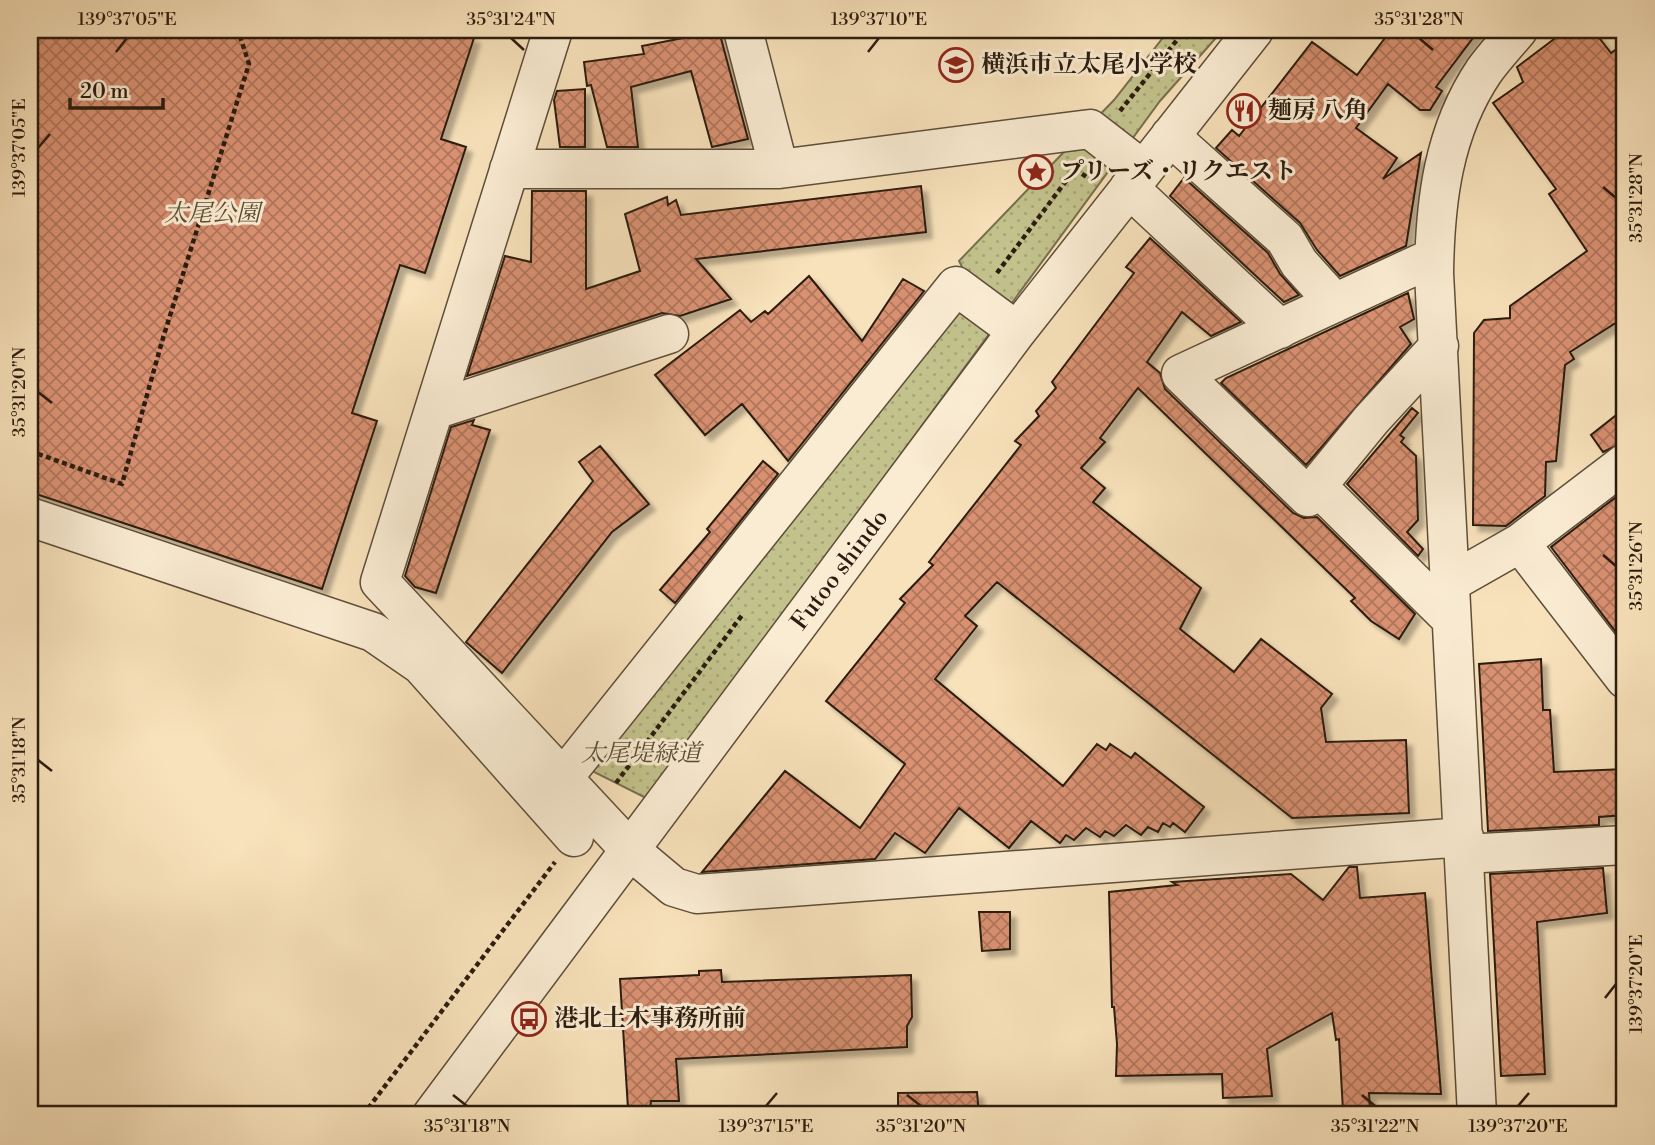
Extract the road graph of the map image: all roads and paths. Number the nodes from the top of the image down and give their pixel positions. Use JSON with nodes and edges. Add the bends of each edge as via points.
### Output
{"nodes":[{"id":1,"x":238,"y":30,"type":"edge"},
{"id":2,"x":553,"y":30,"type":"edge"},
{"id":3,"x":743,"y":30,"type":"edge"},
{"id":4,"x":1254,"y":30,"type":"edge"},
{"id":5,"x":1518,"y":30,"type":"edge"},
{"id":6,"x":1170,"y":136,"type":"junction"},
{"id":7,"x":509,"y":169,"type":"junction"},
{"id":8,"x":779,"y":169,"type":"junction"},
{"id":9,"x":1136,"y":179,"type":"junction"},
{"id":10,"x":1434,"y":257,"type":"junction"},
{"id":11,"x":1335,"y":303,"type":"junction"},
{"id":12,"x":1280,"y":328,"type":"junction"},
{"id":13,"x":1017,"y":331,"type":"junction"},
{"id":14,"x":669,"y":334,"type":"dead end"},
{"id":15,"x":1439,"y":346,"type":"junction"},
{"id":16,"x":434,"y":410,"type":"junction"},
{"id":17,"x":30,"y":451,"type":"edge"},
{"id":18,"x":1625,"y":463,"type":"edge"},
{"id":19,"x":1317,"y":486,"type":"junction"},
{"id":20,"x":30,"y":517,"type":"edge"},
{"id":21,"x":1520,"y":542,"type":"junction"},
{"id":22,"x":1449,"y":601,"type":"junction"},
{"id":23,"x":1625,"y":679,"type":"edge"},
{"id":24,"x":563,"y":778,"type":"junction"},
{"id":25,"x":574,"y":837,"type":"joint"},
{"id":26,"x":1465,"y":845,"type":"junction"},
{"id":27,"x":1625,"y":845,"type":"edge"},
{"id":28,"x":631,"y":851,"type":"junction"},
{"id":29,"x":363,"y":1115,"type":"edge"},
{"id":30,"x":432,"y":1115,"type":"edge"},
{"id":31,"x":1476,"y":1115,"type":"edge"}],
"edges":[{"from":1,"to":17,"type":"path","via":[[249,64],[122,484]]},
{"from":2,"to":7,"type":"street"},
{"from":3,"to":8,"type":"street"},
{"from":4,"to":6,"type":"street","name":"Futoo shindo"},
{"from":5,"to":10,"type":"street","via":[[1484,71],[1460,115],[1444,163]]},
{"from":6,"to":9,"type":"street","name":"Futoo shindo"},
{"from":6,"to":11,"type":"street","via":[[1285,239],[1299,263]]},
{"from":7,"to":8,"type":"street"},
{"from":7,"to":16,"type":"street"},
{"from":8,"to":9,"type":"street","via":[[1090,129]]},
{"from":9,"to":12,"type":"street"},
{"from":9,"to":13,"type":"street","name":"Futoo shindo"},
{"from":10,"to":11,"type":"street"},
{"from":10,"to":15,"type":"street"},
{"from":11,"to":12,"type":"street"},
{"from":12,"to":19,"type":"street","via":[[1181,374],[1308,497]]},
{"from":13,"to":24,"type":"street","via":[[956,286]]},
{"from":13,"to":28,"type":"street","name":"Futoo shindo"},
{"from":14,"to":16,"type":"street"},
{"from":15,"to":19,"type":"street"},
{"from":15,"to":22,"type":"street"},
{"from":16,"to":24,"type":"street","via":[[380,582]]},
{"from":18,"to":21,"type":"street"},
{"from":19,"to":22,"type":"street"},
{"from":20,"to":25,"type":"street","via":[[373,632],[421,665]]},
{"from":21,"to":22,"type":"street"},
{"from":21,"to":23,"type":"street"},
{"from":22,"to":26,"type":"street"},
{"from":24,"to":28,"type":"street"},
{"from":25,"to":29,"type":"path"},
{"from":26,"to":27,"type":"street"},
{"from":26,"to":28,"type":"street","via":[[697,894],[674,887]]},
{"from":26,"to":31,"type":"street"},
{"from":28,"to":30,"type":"street","name":"Futoo shindo"}]}
